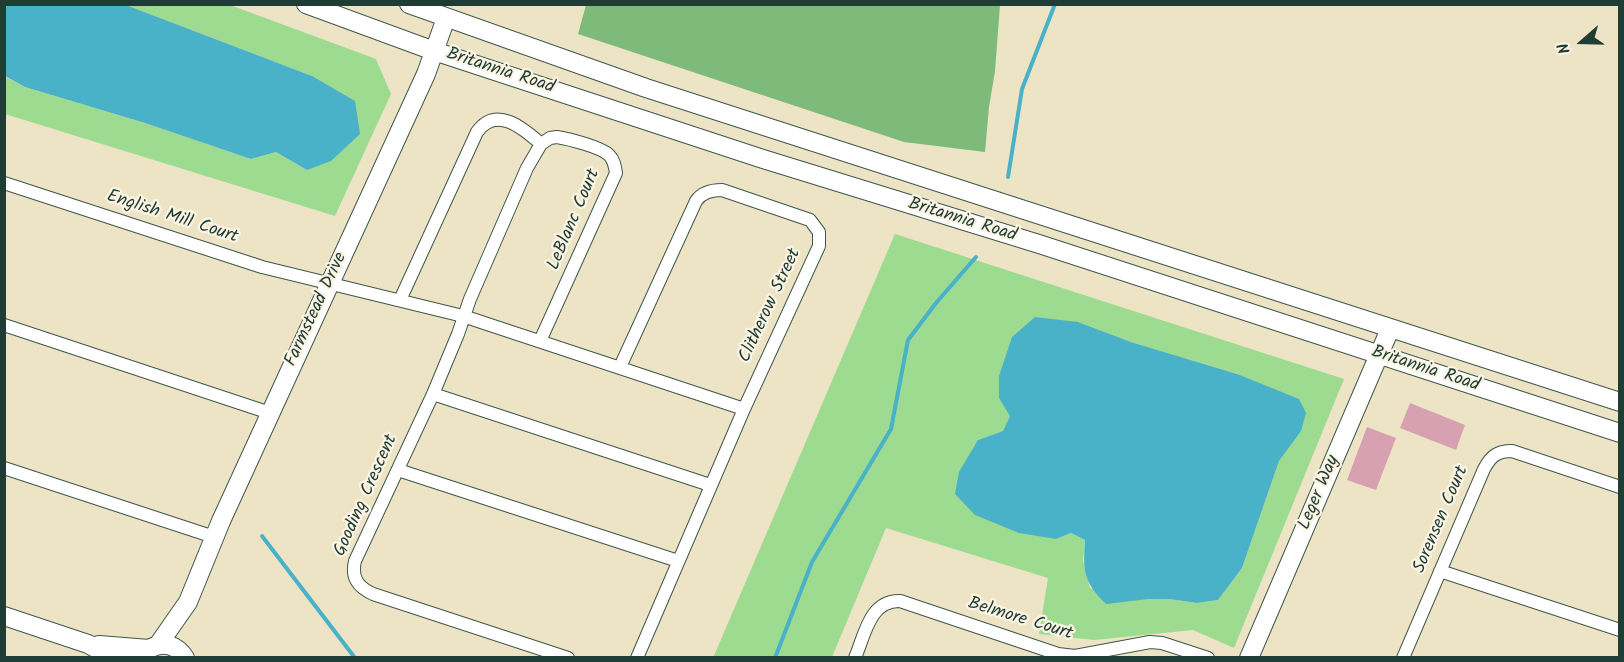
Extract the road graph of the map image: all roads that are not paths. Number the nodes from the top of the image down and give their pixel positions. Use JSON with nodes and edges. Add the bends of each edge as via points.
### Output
{"nodes":[{"id":1,"x":306,"y":4,"type":"edge"},
{"id":2,"x":409,"y":4,"type":"edge"},
{"id":3,"x":446,"y":18,"type":"junction"},
{"id":4,"x":434,"y":51,"type":"junction"},
{"id":5,"x":541,"y":144,"type":"junction"},
{"id":6,"x":4,"y":183,"type":"edge"},
{"id":7,"x":329,"y":283,"type":"junction"},
{"id":8,"x":400,"y":300,"type":"junction"},
{"id":9,"x":464,"y":316,"type":"junction"},
{"id":10,"x":4,"y":325,"type":"edge"},
{"id":11,"x":1390,"y":329,"type":"junction"},
{"id":12,"x":540,"y":341,"type":"junction"},
{"id":13,"x":1379,"y":356,"type":"junction"},
{"id":14,"x":620,"y":368,"type":"junction"},
{"id":15,"x":433,"y":394,"type":"junction"},
{"id":16,"x":1620,"y":402,"type":"edge"},
{"id":17,"x":744,"y":409,"type":"junction"},
{"id":18,"x":270,"y":413,"type":"junction"},
{"id":19,"x":1620,"y":433,"type":"edge"},
{"id":20,"x":4,"y":468,"type":"edge"},
{"id":21,"x":398,"y":470,"type":"junction"},
{"id":22,"x":710,"y":485,"type":"junction"},
{"id":23,"x":1620,"y":487,"type":"edge"},
{"id":24,"x":214,"y":537,"type":"junction"},
{"id":25,"x":678,"y":561,"type":"junction"},
{"id":26,"x":1440,"y":571,"type":"junction"},
{"id":27,"x":188,"y":602,"type":"junction"},
{"id":28,"x":4,"y":616,"type":"edge"},
{"id":29,"x":1620,"y":630,"type":"edge"},
{"id":30,"x":88,"y":644,"type":"junction"},
{"id":31,"x":149,"y":650,"type":"edge"},
{"id":32,"x":184,"y":656,"type":"edge"},
{"id":33,"x":114,"y":657,"type":"edge"},
{"id":34,"x":568,"y":657,"type":"edge"},
{"id":35,"x":637,"y":657,"type":"edge"},
{"id":36,"x":855,"y":657,"type":"edge"},
{"id":37,"x":1208,"y":657,"type":"edge"},
{"id":38,"x":1249,"y":657,"type":"edge"},
{"id":39,"x":1403,"y":657,"type":"edge"}],
"edges":[{"from":1,"to":4,"type":"main road","name":"Britannia Road"},
{"from":2,"to":3,"type":"main road","name":"Britannia Road"},
{"from":3,"to":4,"type":"main road","name":"Farmstead Drive"},
{"from":3,"to":11,"type":"main road","name":"Britannia Road","via":[[646,88]]},
{"from":4,"to":7,"type":"main road","name":"Farmstead Drive"},
{"from":4,"to":13,"type":"main road","name":"Britannia Road"},
{"from":5,"to":8,"type":"street","via":[[520,126],[497,119],[483,124]]},
{"from":5,"to":9,"type":"street"},
{"from":5,"to":12,"type":"street","name":"LeBlanc Court","via":[[550,138],[563,138],[604,151],[611,157],[616,173]]},
{"from":6,"to":7,"type":"street","name":"English Mill Court","via":[[262,267]]},
{"from":7,"to":8,"type":"street","name":"English Mill Court"},
{"from":7,"to":18,"type":"main road","name":"Farmstead Drive"},
{"from":8,"to":9,"type":"street","name":"English Mill Court"},
{"from":9,"to":12,"type":"street","name":"English Mill Court"},
{"from":9,"to":15,"type":"street","name":"Gooding Crescent"},
{"from":10,"to":18,"type":"street"},
{"from":11,"to":13,"type":"main road","name":"Leger Way"},
{"from":11,"to":16,"type":"main road","name":"Britannia Road"},
{"from":12,"to":14,"type":"street","name":"English Mill Court"},
{"from":13,"to":19,"type":"main road","name":"Britannia Road"},
{"from":13,"to":38,"type":"main road","name":"Leger Way"},
{"from":14,"to":17,"type":"street","name":"English Mill Court"},
{"from":14,"to":17,"type":"street","name":"Clitherow Street","via":[[698,197],[722,190],[786,211],[816,226],[819,246]]},
{"from":15,"to":21,"type":"street","name":"Gooding Crescent"},
{"from":15,"to":22,"type":"street"},
{"from":17,"to":22,"type":"street","name":"Clitherow Street"},
{"from":18,"to":24,"type":"main road","name":"Farmstead Drive"},
{"from":20,"to":24,"type":"street"},
{"from":21,"to":25,"type":"street"},
{"from":21,"to":34,"type":"street","name":"Gooding Crescent","via":[[353,568],[363,590]]},
{"from":22,"to":25,"type":"street","name":"Clitherow Street"},
{"from":23,"to":26,"type":"street","name":"Sorensen Court","via":[[1512,451],[1494,454]]},
{"from":24,"to":27,"type":"main road","name":"Farmstead Drive"},
{"from":25,"to":35,"type":"street","name":"Clitherow Street"},
{"from":26,"to":29,"type":"street"},
{"from":26,"to":39,"type":"street","name":"Sorensen Court"},
{"from":27,"to":31,"type":"main road","name":"Farmstead Drive"},
{"from":27,"to":32,"type":"main road","name":"Farmstead Drive"},
{"from":28,"to":30,"type":"main road"},
{"from":30,"to":31,"type":"main road"},
{"from":30,"to":33,"type":"main road"},
{"from":31,"to":32,"type":"main road","via":[[172,646]]},
{"from":36,"to":37,"type":"street","name":"Belmore Court","via":[[874,613],[884,603],[900,601],[1058,654],[1075,656],[1150,642]]}]}
